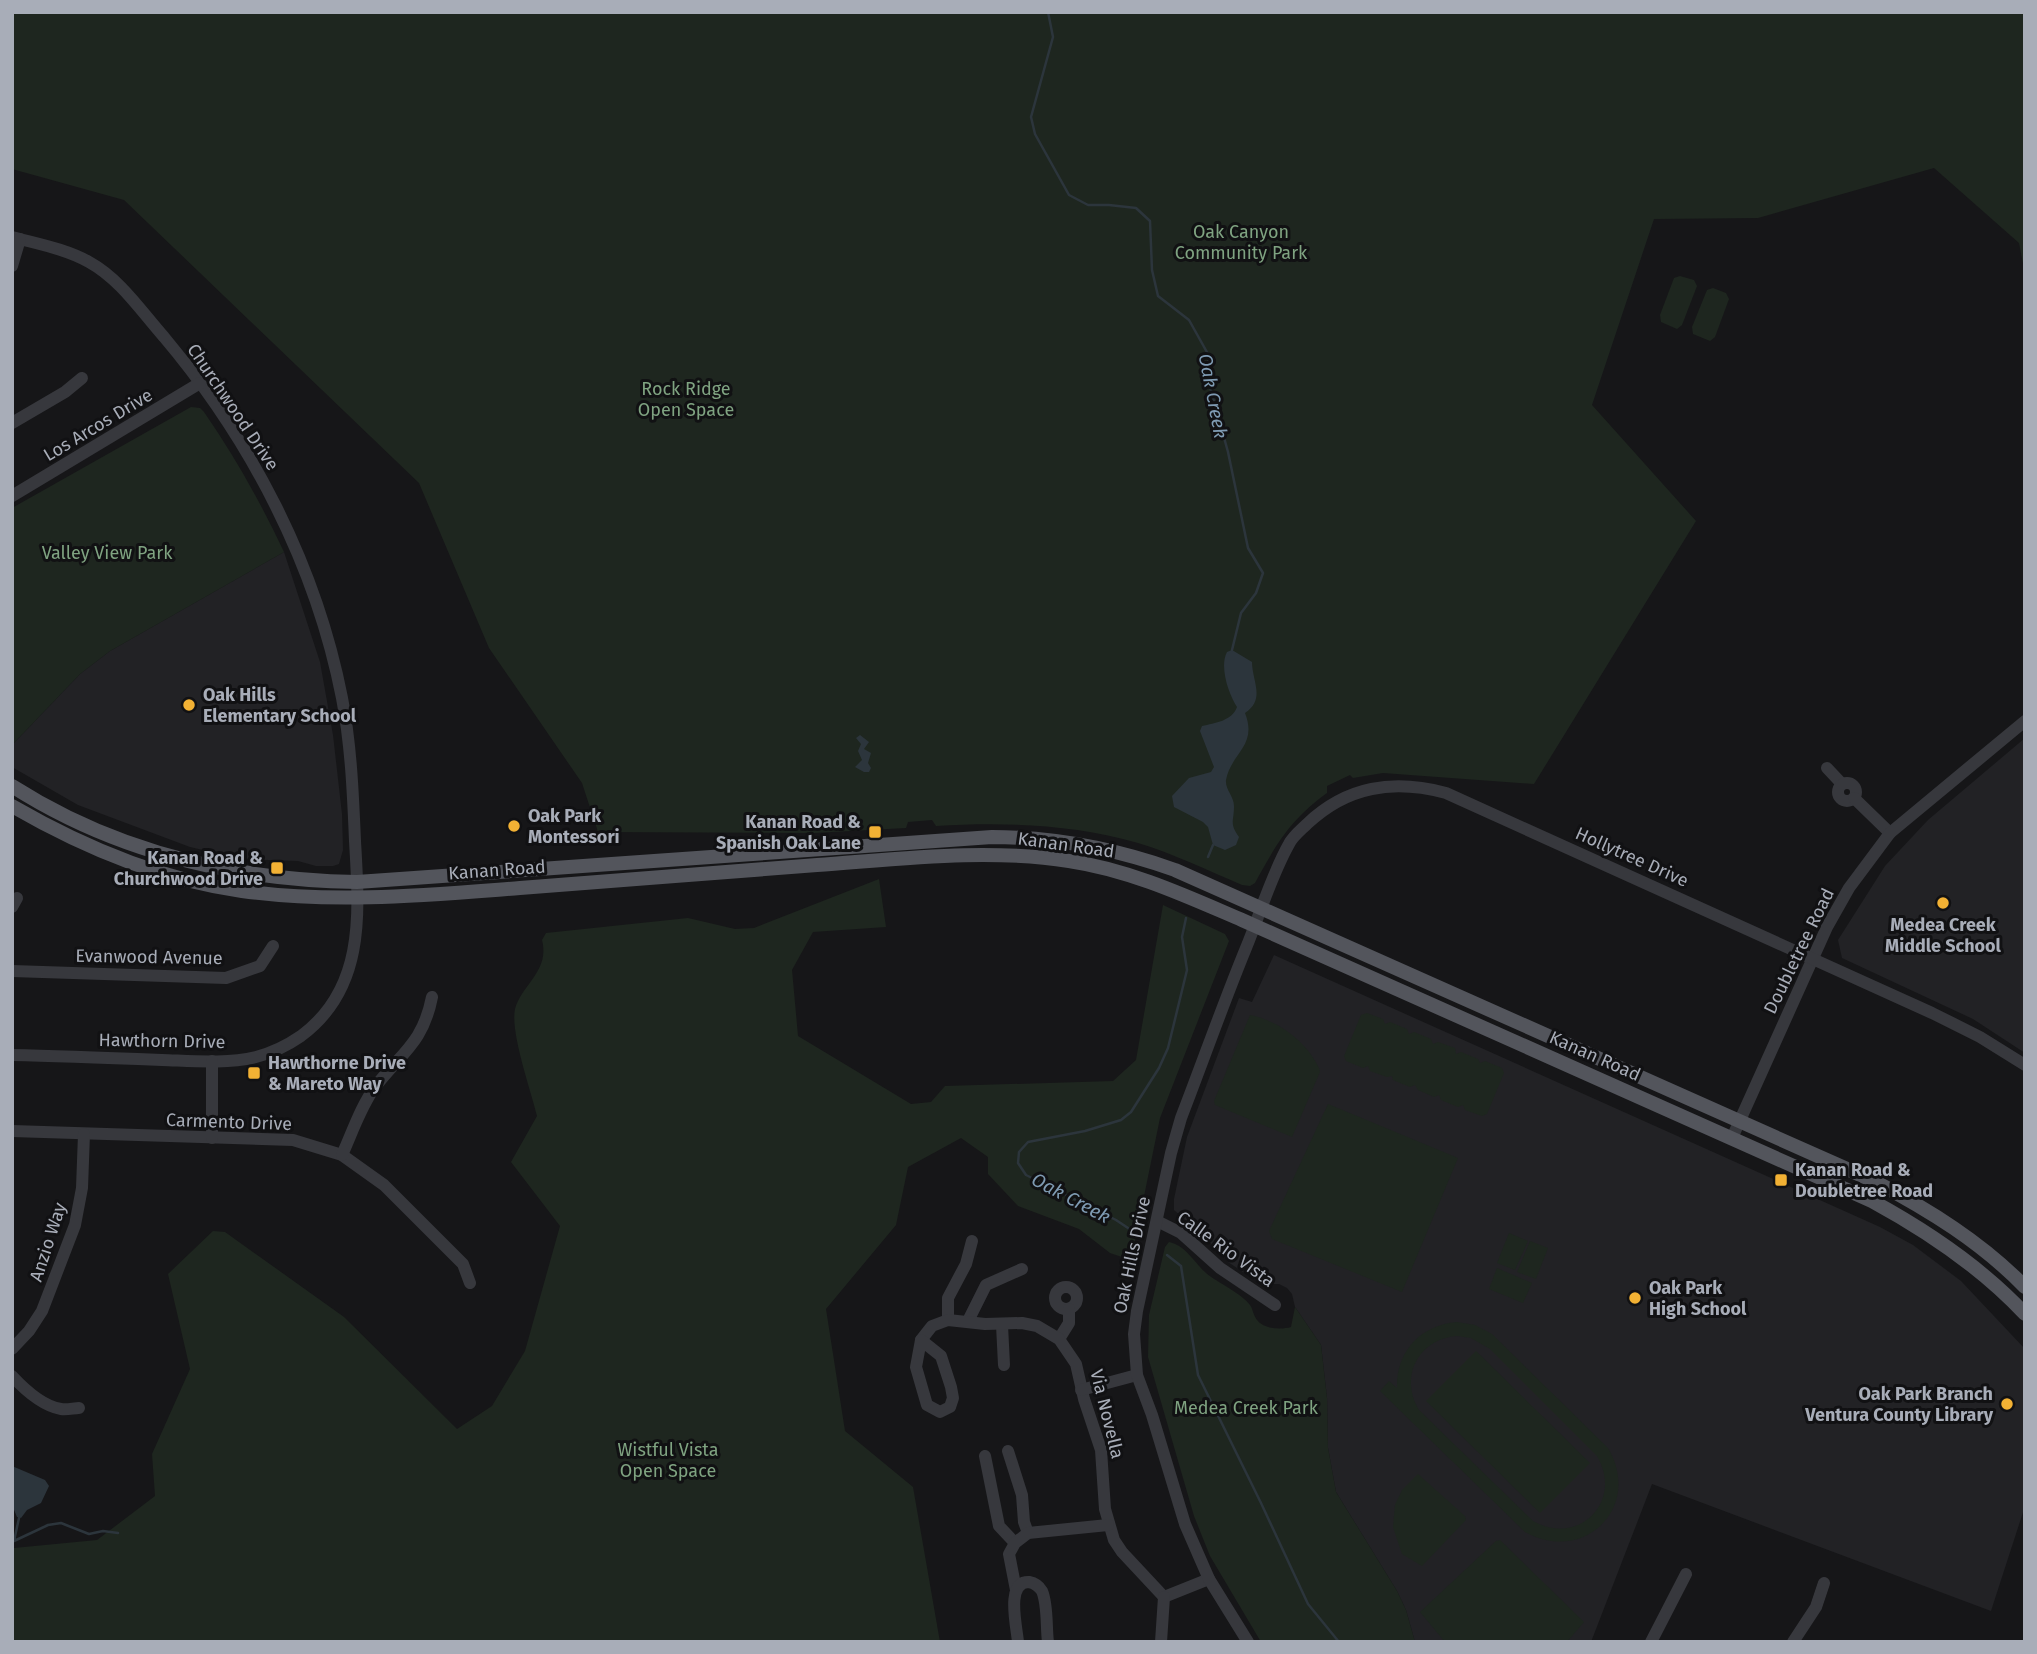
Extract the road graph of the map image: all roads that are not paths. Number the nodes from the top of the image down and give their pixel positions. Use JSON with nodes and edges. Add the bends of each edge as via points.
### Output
{"nodes":[{"id":1,"x":16,"y":238,"type":"edge"},
{"id":2,"x":12,"y":266,"type":"edge"},
{"id":3,"x":82,"y":378,"type":"dead end"},
{"id":4,"x":200,"y":383,"type":"junction"},
{"id":5,"x":12,"y":424,"type":"edge"},
{"id":6,"x":12,"y":496,"type":"edge"},
{"id":7,"x":2025,"y":721,"type":"edge"},
{"id":8,"x":1827,"y":768,"type":"dead end"},
{"id":9,"x":12,"y":786,"type":"edge"},
{"id":10,"x":12,"y":806,"type":"edge"},
{"id":11,"x":1889,"y":833,"type":"junction"},
{"id":12,"x":357,"y":882,"type":"junction"},
{"id":13,"x":356,"y":897,"type":"junction"},
{"id":14,"x":1261,"y":909,"type":"junction"},
{"id":15,"x":1255,"y":926,"type":"junction"},
{"id":16,"x":273,"y":946,"type":"dead end"},
{"id":17,"x":1813,"y":959,"type":"junction"},
{"id":18,"x":12,"y":971,"type":"edge"},
{"id":19,"x":432,"y":996,"type":"dead end"},
{"id":20,"x":12,"y":1055,"type":"edge"},
{"id":21,"x":212,"y":1061,"type":"junction"},
{"id":22,"x":2025,"y":1065,"type":"edge"},
{"id":23,"x":1740,"y":1120,"type":"junction"},
{"id":24,"x":12,"y":1131,"type":"edge"},
{"id":25,"x":83,"y":1134,"type":"junction"},
{"id":26,"x":212,"y":1138,"type":"junction"},
{"id":27,"x":1732,"y":1138,"type":"junction"},
{"id":28,"x":342,"y":1155,"type":"junction"},
{"id":29,"x":1157,"y":1221,"type":"junction"},
{"id":30,"x":972,"y":1241,"type":"dead end"},
{"id":31,"x":1022,"y":1269,"type":"dead end"},
{"id":32,"x":1985,"y":1275,"type":"junction"},
{"id":33,"x":470,"y":1283,"type":"dead end"},
{"id":34,"x":2025,"y":1287,"type":"edge"},
{"id":35,"x":2025,"y":1301,"type":"edge"},
{"id":36,"x":1275,"y":1305,"type":"dead end"},
{"id":37,"x":1069,"y":1309,"type":"dead end"},
{"id":38,"x":2025,"y":1314,"type":"edge"},
{"id":39,"x":948,"y":1320,"type":"junction"},
{"id":40,"x":968,"y":1321,"type":"junction"},
{"id":41,"x":1002,"y":1325,"type":"junction"},
{"id":42,"x":1059,"y":1339,"type":"junction"},
{"id":43,"x":921,"y":1340,"type":"junction"},
{"id":44,"x":12,"y":1349,"type":"edge"},
{"id":45,"x":1004,"y":1365,"type":"dead end"},
{"id":46,"x":1137,"y":1374,"type":"junction"},
{"id":47,"x":12,"y":1376,"type":"edge"},
{"id":48,"x":1082,"y":1390,"type":"junction"},
{"id":49,"x":79,"y":1408,"type":"dead end"},
{"id":50,"x":1008,"y":1451,"type":"dead end"},
{"id":51,"x":985,"y":1456,"type":"dead end"},
{"id":52,"x":1108,"y":1525,"type":"junction"},
{"id":53,"x":1028,"y":1533,"type":"junction"},
{"id":54,"x":1015,"y":1543,"type":"junction"},
{"id":55,"x":1686,"y":1574,"type":"dead end"},
{"id":56,"x":1209,"y":1579,"type":"junction"},
{"id":57,"x":1824,"y":1583,"type":"dead end"},
{"id":58,"x":1016,"y":1590,"type":"junction"},
{"id":59,"x":1164,"y":1598,"type":"junction"},
{"id":60,"x":1018,"y":1642,"type":"edge"},
{"id":61,"x":1048,"y":1642,"type":"edge"},
{"id":62,"x":1161,"y":1642,"type":"edge"},
{"id":63,"x":1248,"y":1642,"type":"edge"},
{"id":64,"x":1651,"y":1642,"type":"edge"},
{"id":65,"x":1793,"y":1642,"type":"edge"}],
"edges":[{"from":1,"to":2,"type":"street"},
{"from":1,"to":4,"type":"street","name":"Churchwood Drive","via":[[72,254],[107,274]]},
{"from":3,"to":5,"type":"street"},
{"from":4,"to":6,"type":"street","name":"Los Arcos Drive"},
{"from":4,"to":12,"type":"street","name":"Churchwood Drive","via":[[275,505],[324,626],[349,750]]},
{"from":7,"to":11,"type":"street","name":"Doubletree Road"},
{"from":8,"to":11,"type":"street","via":[[1842,784],[1840,797],[1854,798]]},
{"from":9,"to":12,"type":"main road","name":"Kanan Road","via":[[95,830],[170,857],[252,875]]},
{"from":10,"to":13,"type":"main road","name":"Kanan Road","via":[[86,845],[163,873],[243,891]]},
{"from":11,"to":17,"type":"street","name":"Doubletree Road","via":[[1833,914]]},
{"from":12,"to":13,"type":"street","name":"Hawthorn Drive"},
{"from":12,"to":14,"type":"main road","name":"Kanan Road","via":[[906,841],[1016,837],[1073,843],[1142,859]]},
{"from":13,"to":15,"type":"main road","name":"Kanan Road","via":[[985,855],[1069,861],[1115,870]]},
{"from":13,"to":21,"type":"street","name":"Hawthorn Drive","via":[[353,957],[342,988],[325,1013],[300,1037],[272,1051]]},
{"from":14,"to":15,"type":"street","name":"Oak Hills Drive"},
{"from":14,"to":17,"type":"street","name":"Hollytree Drive","via":[[1289,843],[1320,812],[1367,789],[1410,786],[1464,800]]},
{"from":14,"to":23,"type":"main road","name":"Kanan Road"},
{"from":15,"to":27,"type":"main road","name":"Kanan Road"},
{"from":15,"to":29,"type":"street","name":"Oak Hills Drive","via":[[1179,1125]]},
{"from":16,"to":18,"type":"street","name":"Evanwood Avenue","via":[[260,966],[226,978]]},
{"from":17,"to":22,"type":"street","name":"Hollytree Drive","via":[[1932,1013]]},
{"from":17,"to":23,"type":"street","name":"Doubletree Road"},
{"from":19,"to":28,"type":"street","via":[[419,1035],[374,1088]]},
{"from":20,"to":21,"type":"street","name":"Hawthorn Drive"},
{"from":21,"to":26,"type":"street"},
{"from":23,"to":27,"type":"street","name":"Doubletree Road"},
{"from":23,"to":34,"type":"main road","name":"Kanan Road","via":[[1916,1203],[1980,1246]]},
{"from":24,"to":25,"type":"street","name":"Carmento Drive"},
{"from":25,"to":26,"type":"street","name":"Carmento Drive"},
{"from":25,"to":44,"type":"street","name":"Anzio Way","via":[[82,1188],[75,1225],[42,1311]]},
{"from":26,"to":28,"type":"street","name":"Carmento Drive","via":[[293,1140]]},
{"from":27,"to":32,"type":"main road","name":"Kanan Road","via":[[1894,1213]]},
{"from":28,"to":33,"type":"street","name":"Carmento Drive","via":[[384,1185],[463,1264]]},
{"from":29,"to":36,"type":"street","name":"Calle Rio Vista","via":[[1181,1233],[1220,1268]]},
{"from":29,"to":46,"type":"street","name":"Oak Hills Drive","via":[[1137,1311]]},
{"from":30,"to":39,"type":"street","via":[[948,1298]]},
{"from":31,"to":40,"type":"street","via":[[986,1284]]},
{"from":32,"to":35,"type":"main road","via":[[1999,1276]]},
{"from":32,"to":38,"type":"main road","name":"Kanan Road"},
{"from":37,"to":42,"type":"street","via":[[1069,1323]]},
{"from":39,"to":40,"type":"street"},
{"from":39,"to":43,"type":"street","via":[[932,1325]]},
{"from":40,"to":41,"type":"street"},
{"from":41,"to":42,"type":"street","via":[[1037,1326]]},
{"from":41,"to":45,"type":"street"},
{"from":42,"to":48,"type":"street","name":"Via Novella","via":[[1076,1364]]},
{"from":43,"to":43,"type":"street","via":[[916,1367],[927,1405],[946,1411],[953,1398],[942,1359]]},
{"from":46,"to":48,"type":"street"},
{"from":46,"to":56,"type":"street","name":"Oak Hills Drive","via":[[1185,1524]]},
{"from":47,"to":49,"type":"street","via":[[46,1403],[61,1409]]},
{"from":48,"to":52,"type":"street","name":"Via Novella","via":[[1101,1450]]},
{"from":50,"to":53,"type":"street"},
{"from":51,"to":54,"type":"street","via":[[999,1526]]},
{"from":52,"to":53,"type":"street"},
{"from":52,"to":59,"type":"street","name":"Via Novella","via":[[1122,1552]]},
{"from":53,"to":54,"type":"street"},
{"from":54,"to":58,"type":"street","via":[[1009,1554]]},
{"from":55,"to":64,"type":"street"},
{"from":56,"to":59,"type":"street"},
{"from":56,"to":63,"type":"street","name":"Oak Hills Drive"},
{"from":57,"to":65,"type":"street","via":[[1816,1607]]},
{"from":58,"to":60,"type":"street"},
{"from":58,"to":61,"type":"street","via":[[1023,1583],[1039,1586]]},
{"from":59,"to":62,"type":"street"}]}
